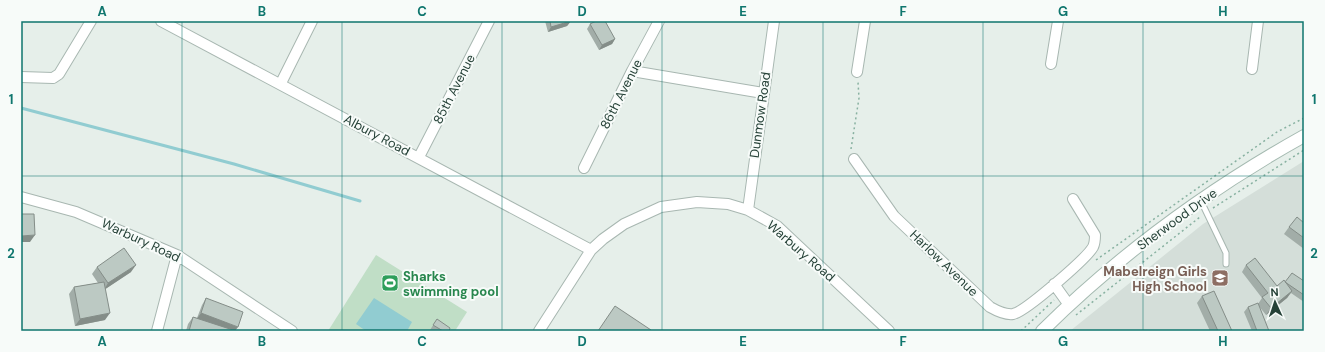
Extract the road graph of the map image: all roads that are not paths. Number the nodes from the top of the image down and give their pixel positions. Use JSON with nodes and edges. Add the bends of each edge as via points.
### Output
{"nodes":[{"id":1,"x":90,"y":21,"type":"edge"},
{"id":2,"x":161,"y":21,"type":"edge"},
{"id":3,"x":312,"y":21,"type":"edge"},
{"id":4,"x":489,"y":21,"type":"edge"},
{"id":5,"x":659,"y":21,"type":"edge"},
{"id":6,"x":774,"y":21,"type":"edge"},
{"id":7,"x":865,"y":21,"type":"edge"},
{"id":8,"x":1058,"y":21,"type":"edge"},
{"id":9,"x":1258,"y":21,"type":"edge"},
{"id":10,"x":1051,"y":64,"type":"dead end"},
{"id":11,"x":1252,"y":69,"type":"dead end"},
{"id":12,"x":632,"y":71,"type":"junction"},
{"id":13,"x":857,"y":72,"type":"road end"},
{"id":14,"x":21,"y":77,"type":"edge"},
{"id":15,"x":280,"y":83,"type":"junction"},
{"id":16,"x":763,"y":93,"type":"junction"},
{"id":17,"x":1304,"y":136,"type":"edge"},
{"id":18,"x":418,"y":157,"type":"junction"},
{"id":19,"x":854,"y":159,"type":"road end"},
{"id":20,"x":584,"y":168,"type":"dead end"},
{"id":21,"x":21,"y":197,"type":"edge"},
{"id":22,"x":1073,"y":199,"type":"dead end"},
{"id":23,"x":1201,"y":201,"type":"junction"},
{"id":24,"x":748,"y":210,"type":"junction"},
{"id":25,"x":591,"y":250,"type":"junction"},
{"id":26,"x":177,"y":255,"type":"junction"},
{"id":27,"x":1226,"y":264,"type":"dead end"},
{"id":28,"x":1054,"y":284,"type":"junction"},
{"id":29,"x":1068,"y":305,"type":"junction"},
{"id":30,"x":287,"y":330,"type":"edge"},
{"id":31,"x":157,"y":331,"type":"edge"},
{"id":32,"x":539,"y":331,"type":"edge"},
{"id":33,"x":889,"y":331,"type":"edge"},
{"id":34,"x":1042,"y":331,"type":"edge"}],
"edges":[{"from":1,"to":14,"type":"street","via":[[59,74],[53,78]]},
{"from":2,"to":15,"type":"street","name":"Albury Road"},
{"from":3,"to":15,"type":"street"},
{"from":4,"to":18,"type":"street","name":"85th Avenue"},
{"from":5,"to":12,"type":"street","name":"86th Avenue"},
{"from":6,"to":16,"type":"street","name":"Dunmow Road"},
{"from":7,"to":13,"type":"street"},
{"from":8,"to":10,"type":"street"},
{"from":9,"to":11,"type":"street"},
{"from":12,"to":16,"type":"street"},
{"from":12,"to":20,"type":"street","name":"86th Avenue"},
{"from":15,"to":18,"type":"street","name":"Albury Road"},
{"from":16,"to":24,"type":"street","name":"Dunmow Road"},
{"from":17,"to":23,"type":"street","name":"Sherwood Drive"},
{"from":18,"to":25,"type":"street","name":"Albury Road"},
{"from":19,"to":28,"type":"street","name":"Harlow Avenue","via":[[894,216],[990,307],[1002,313],[1014,314]]},
{"from":21,"to":26,"type":"street","name":"Warbury Road","via":[[76,212]]},
{"from":22,"to":28,"type":"street","via":[[1093,228],[1094,242],[1092,248]]},
{"from":23,"to":27,"type":"lane","via":[[1226,253]]},
{"from":23,"to":29,"type":"street","name":"Sherwood Drive","via":[[1129,253]]},
{"from":24,"to":25,"type":"street","name":"Warbury Road","via":[[728,204],[702,202],[661,206],[624,224]]},
{"from":24,"to":33,"type":"street","name":"Warbury Road","via":[[777,226]]},
{"from":25,"to":32,"type":"street","name":"Warbury Road"},
{"from":26,"to":30,"type":"street","name":"Warbury Road"},
{"from":26,"to":31,"type":"street"},
{"from":28,"to":29,"type":"street"},
{"from":29,"to":34,"type":"street","name":"Sherwood Drive"}]}
